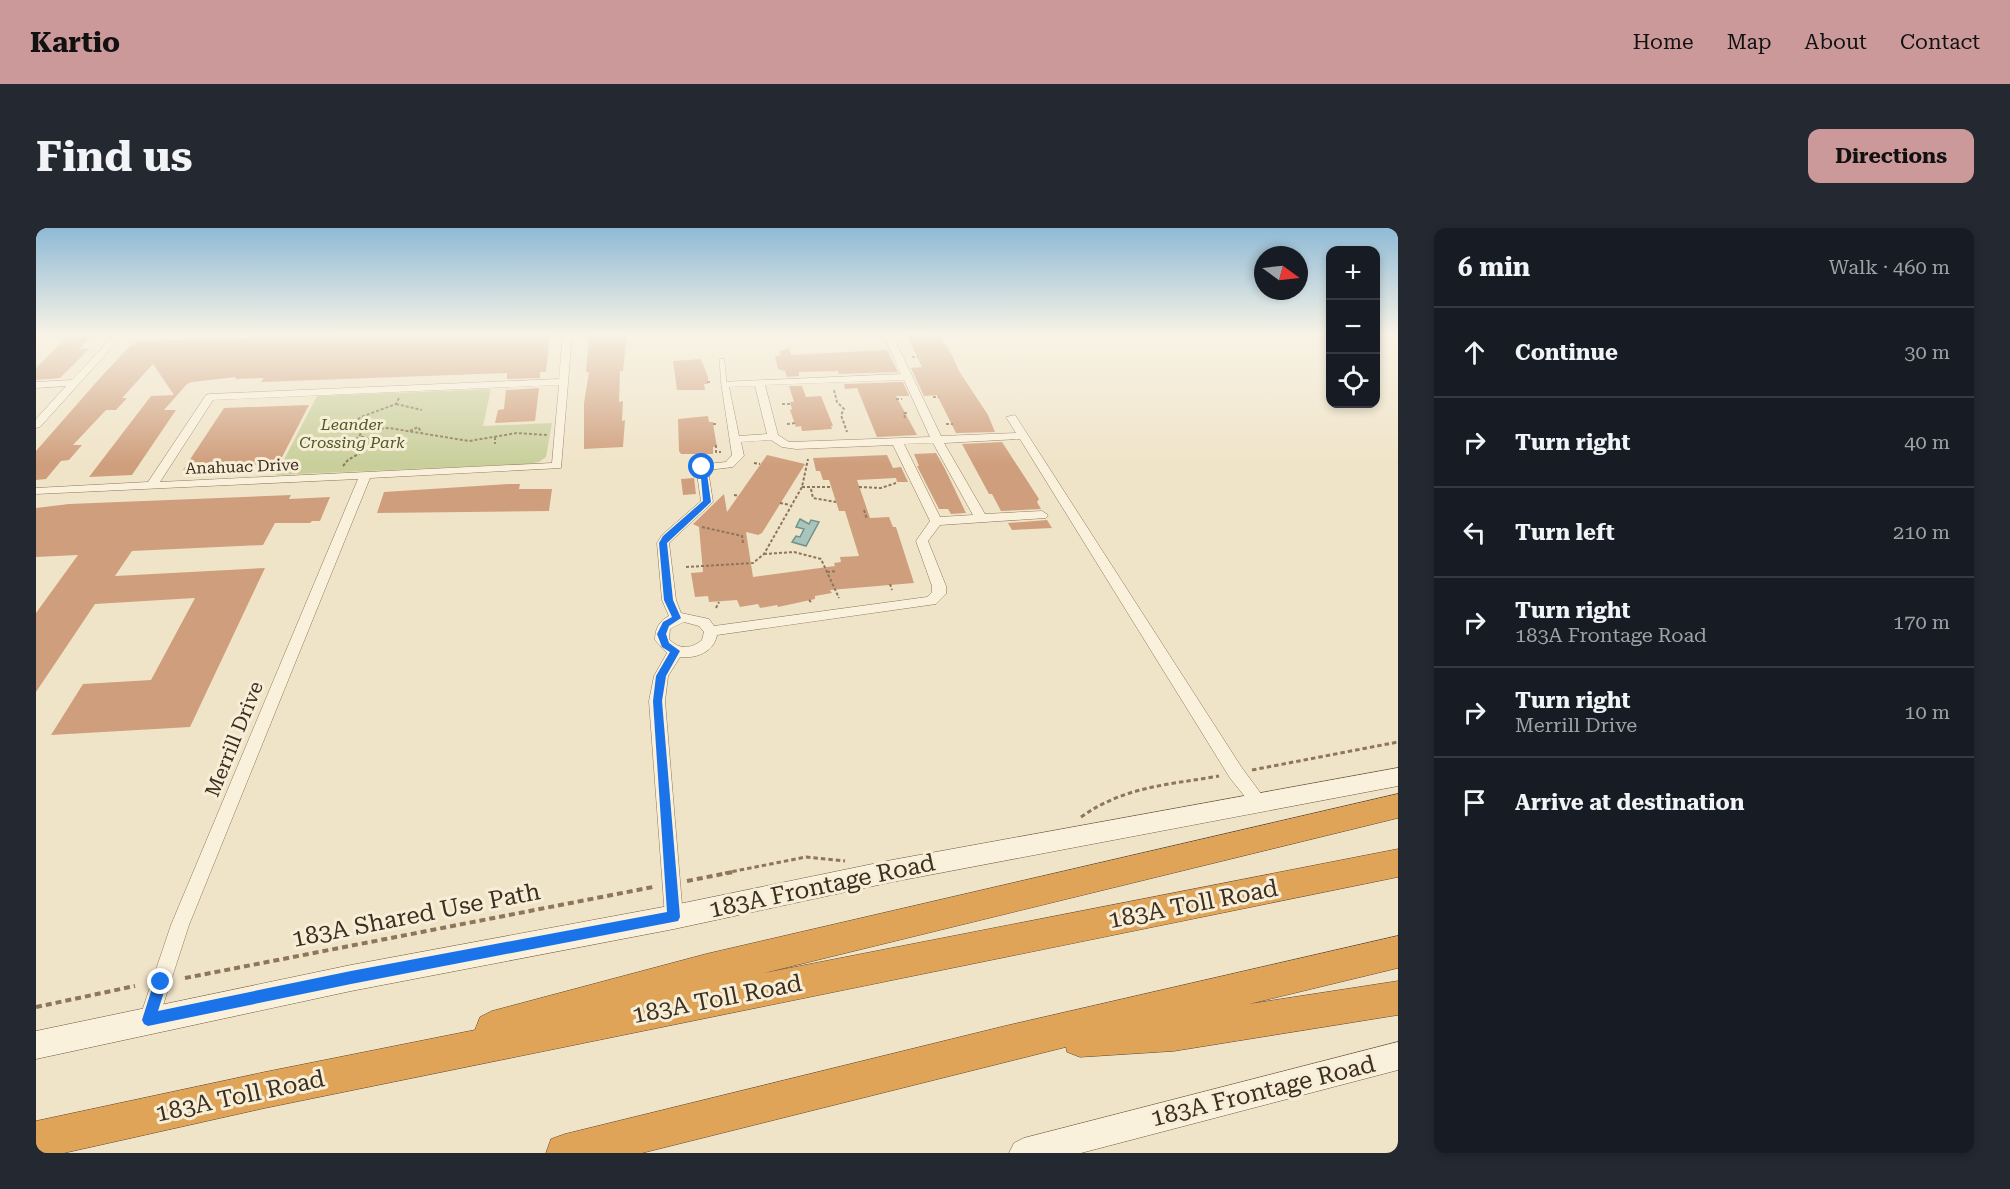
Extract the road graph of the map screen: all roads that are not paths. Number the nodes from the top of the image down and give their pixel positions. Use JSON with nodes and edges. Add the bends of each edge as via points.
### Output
{"nodes":[{"id":1,"x":80,"y":377,"type":"edge"},
{"id":2,"x":564,"y":377,"type":"edge"},
{"id":3,"x":723,"y":377,"type":"edge"},
{"id":4,"x":903,"y":377,"type":"edge"},
{"id":5,"x":908,"y":377,"type":"edge"},
{"id":6,"x":563,"y":382,"type":"junction"},
{"id":7,"x":759,"y":382,"type":"junction"},
{"id":8,"x":75,"y":383,"type":"junction"},
{"id":9,"x":724,"y":384,"type":"junction"},
{"id":10,"x":36,"y":385,"type":"edge"},
{"id":11,"x":1011,"y":417,"type":"dead end"},
{"id":12,"x":36,"y":425,"type":"edge"},
{"id":13,"x":1023,"y":436,"type":"junction"},
{"id":14,"x":773,"y":437,"type":"junction"},
{"id":15,"x":735,"y":439,"type":"junction"},
{"id":16,"x":937,"y":440,"type":"junction"},
{"id":17,"x":897,"y":442,"type":"junction"},
{"id":18,"x":365,"y":477,"type":"junction"},
{"id":19,"x":151,"y":486,"type":"junction"},
{"id":20,"x":36,"y":491,"type":"edge"},
{"id":21,"x":1042,"y":515,"type":"dead end"},
{"id":22,"x":981,"y":518,"type":"junction"},
{"id":23,"x":936,"y":521,"type":"junction"},
{"id":24,"x":677,"y":618,"type":"junction"},
{"id":25,"x":711,"y":632,"type":"junction"},
{"id":26,"x":676,"y":651,"type":"junction"},
{"id":27,"x":1398,"y":777,"type":"edge"},
{"id":28,"x":1260,"y":803,"type":"junction"},
{"id":29,"x":1398,"y":806,"type":"edge"},
{"id":30,"x":1398,"y":863,"type":"edge"},
{"id":31,"x":674,"y":917,"type":"junction"},
{"id":32,"x":1398,"y":952,"type":"edge"},
{"id":33,"x":1398,"y":998,"type":"edge"},
{"id":34,"x":148,"y":1020,"type":"junction"},
{"id":35,"x":1005,"y":1044,"type":"junction"},
{"id":36,"x":36,"y":1045,"type":"edge"},
{"id":37,"x":1398,"y":1056,"type":"edge"},
{"id":38,"x":266,"y":1090,"type":"junction"},
{"id":39,"x":36,"y":1140,"type":"edge"},
{"id":40,"x":565,"y":1153,"type":"edge"},
{"id":41,"x":1024,"y":1153,"type":"edge"}],
"edges":[{"from":1,"to":8,"type":"street"},
{"from":2,"to":6,"type":"street"},
{"from":3,"to":9,"type":"lane"},
{"from":4,"to":7,"type":"street"},
{"from":5,"to":16,"type":"street"},
{"from":6,"to":18,"type":"street","name":"Anahuac Drive","via":[[557,466]]},
{"from":6,"to":19,"type":"street","via":[[210,397]]},
{"from":7,"to":9,"type":"street"},
{"from":7,"to":14,"type":"street"},
{"from":8,"to":10,"type":"street"},
{"from":8,"to":12,"type":"street"},
{"from":9,"to":15,"type":"street"},
{"from":11,"to":13,"type":"street"},
{"from":13,"to":16,"type":"street"},
{"from":13,"to":28,"type":"street","via":[[1236,773]]},
{"from":14,"to":15,"type":"street"},
{"from":14,"to":17,"type":"street","via":[[786,446]]},
{"from":15,"to":24,"type":"street","via":[[738,456],[734,462],[702,467],[707,502],[663,543],[669,600]]},
{"from":16,"to":17,"type":"street"},
{"from":16,"to":22,"type":"street"},
{"from":17,"to":23,"type":"street"},
{"from":18,"to":19,"type":"street","name":"Anahuac Drive"},
{"from":18,"to":34,"type":"street","name":"Merrill Drive","via":[[180,925]]},
{"from":19,"to":20,"type":"street","name":"Anahuac Drive"},
{"from":21,"to":22,"type":"street"},
{"from":22,"to":23,"type":"street"},
{"from":23,"to":25,"type":"street","via":[[922,541],[939,586],[939,594],[931,601]]},
{"from":24,"to":25,"type":"street","via":[[699,619]]},
{"from":24,"to":26,"type":"street","via":[[666,624],[661,634],[665,645]]},
{"from":25,"to":26,"type":"street","via":[[709,642],[698,650]]},
{"from":26,"to":31,"type":"street","via":[[661,676],[657,701]]},
{"from":27,"to":28,"type":"main road","name":"183A Frontage Road"},
{"from":28,"to":31,"type":"main road","name":"183A Frontage Road","via":[[892,871]]},
{"from":29,"to":38,"type":"highway","via":[[706,970]]},
{"from":30,"to":38,"type":"highway","name":"183A Toll Road"},
{"from":31,"to":34,"type":"main road","name":"183A Frontage Road"},
{"from":32,"to":35,"type":"highway"},
{"from":33,"to":35,"type":"highway","via":[[1174,1033]]},
{"from":34,"to":36,"type":"main road","name":"183A Frontage Road"},
{"from":35,"to":40,"type":"highway"},
{"from":37,"to":41,"type":"main road","name":"183A Frontage Road"},
{"from":38,"to":39,"type":"highway","name":"183A Toll Road"}]}
